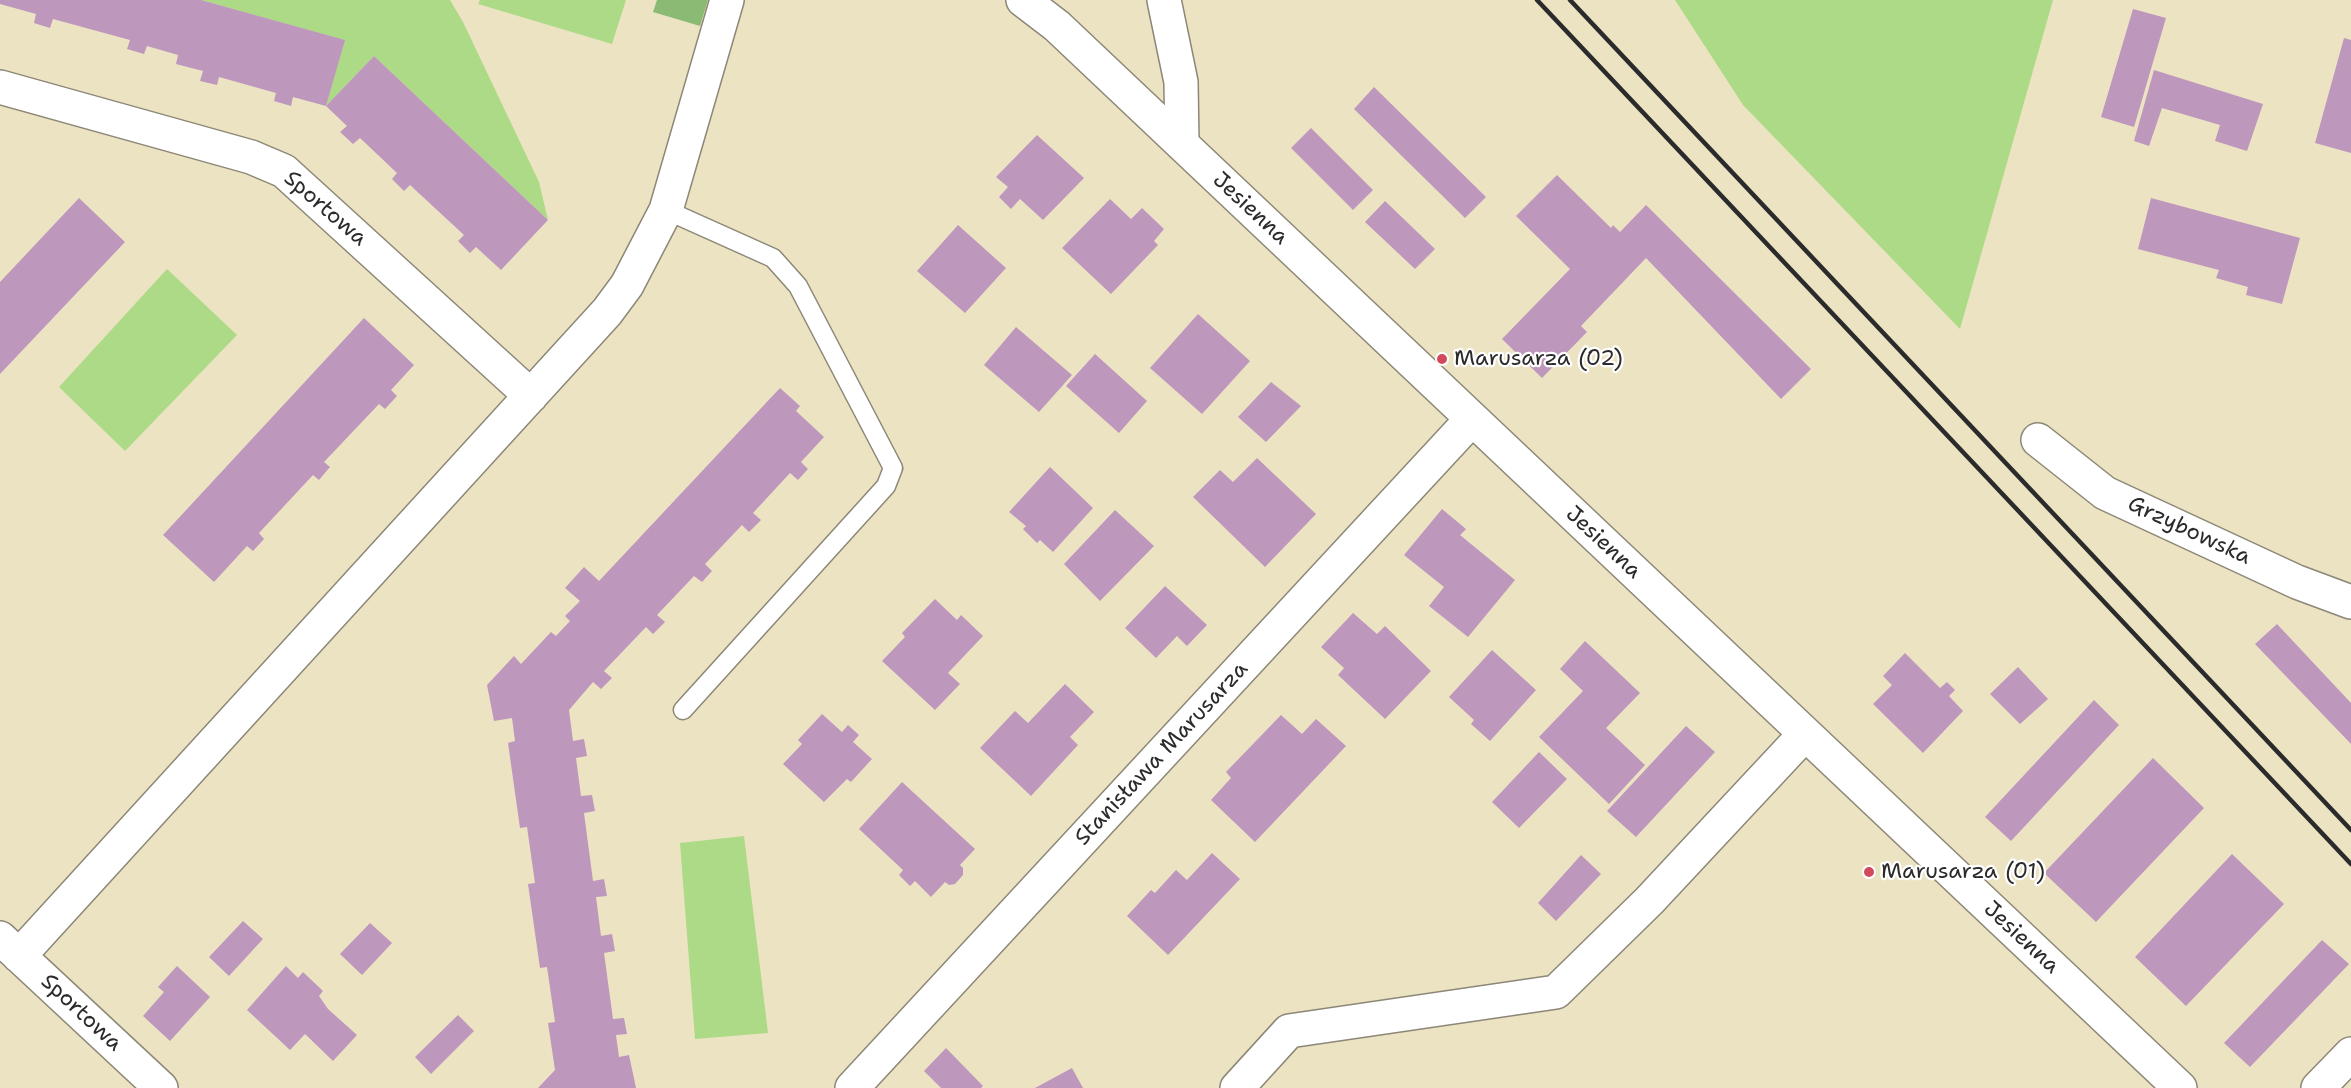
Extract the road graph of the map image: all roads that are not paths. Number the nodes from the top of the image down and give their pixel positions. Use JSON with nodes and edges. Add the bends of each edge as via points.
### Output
{"nodes":[{"id":1,"x":727,"y":0,"type":"edge"},
{"id":2,"x":1023,"y":0,"type":"edge"},
{"id":3,"x":1164,"y":0,"type":"edge"},
{"id":4,"x":0,"y":87,"type":"edge"},
{"id":5,"x":1182,"y":144,"type":"junction"},
{"id":6,"x":666,"y":210,"type":"junction"},
{"id":7,"x":531,"y":396,"type":"junction"},
{"id":8,"x":1472,"y":419,"type":"junction"},
{"id":9,"x":2038,"y":440,"type":"dead end"},
{"id":10,"x":2351,"y":602,"type":"edge"},
{"id":11,"x":683,"y":710,"type":"dead end"},
{"id":12,"x":1805,"y":734,"type":"junction"},
{"id":13,"x":10,"y":947,"type":"edge"},
{"id":14,"x":2351,"y":1054,"type":"edge"},
{"id":15,"x":162,"y":1088,"type":"edge"},
{"id":16,"x":852,"y":1088,"type":"edge"},
{"id":17,"x":1237,"y":1088,"type":"edge"},
{"id":18,"x":2180,"y":1088,"type":"edge"},
{"id":19,"x":2318,"y":1088,"type":"edge"}],
"edges":[{"from":1,"to":6,"type":"street"},
{"from":2,"to":5,"type":"street","name":"Jesienna","via":[[1057,26]]},
{"from":3,"to":5,"type":"street","via":[[1181,82]]},
{"from":4,"to":7,"type":"street","name":"Sportowa","via":[[251,157],[284,171]]},
{"from":5,"to":8,"type":"street","name":"Jesienna"},
{"from":6,"to":7,"type":"street","via":[[627,285]]},
{"from":6,"to":11,"type":"lane","via":[[773,258],[798,286],[893,468],[886,486]]},
{"from":7,"to":13,"type":"street"},
{"from":8,"to":12,"type":"street","name":"Jesienna"},
{"from":8,"to":16,"type":"street","name":"Stanisława Marusarza"},
{"from":9,"to":10,"type":"street","name":"Grzybowska","via":[[2105,493],[2298,582]]},
{"from":12,"to":17,"type":"street","via":[[1649,901],[1556,992],[1289,1031]]},
{"from":12,"to":18,"type":"street","name":"Jesienna"},
{"from":13,"to":15,"type":"street","name":"Sportowa"},
{"from":14,"to":19,"type":"street"}]}
